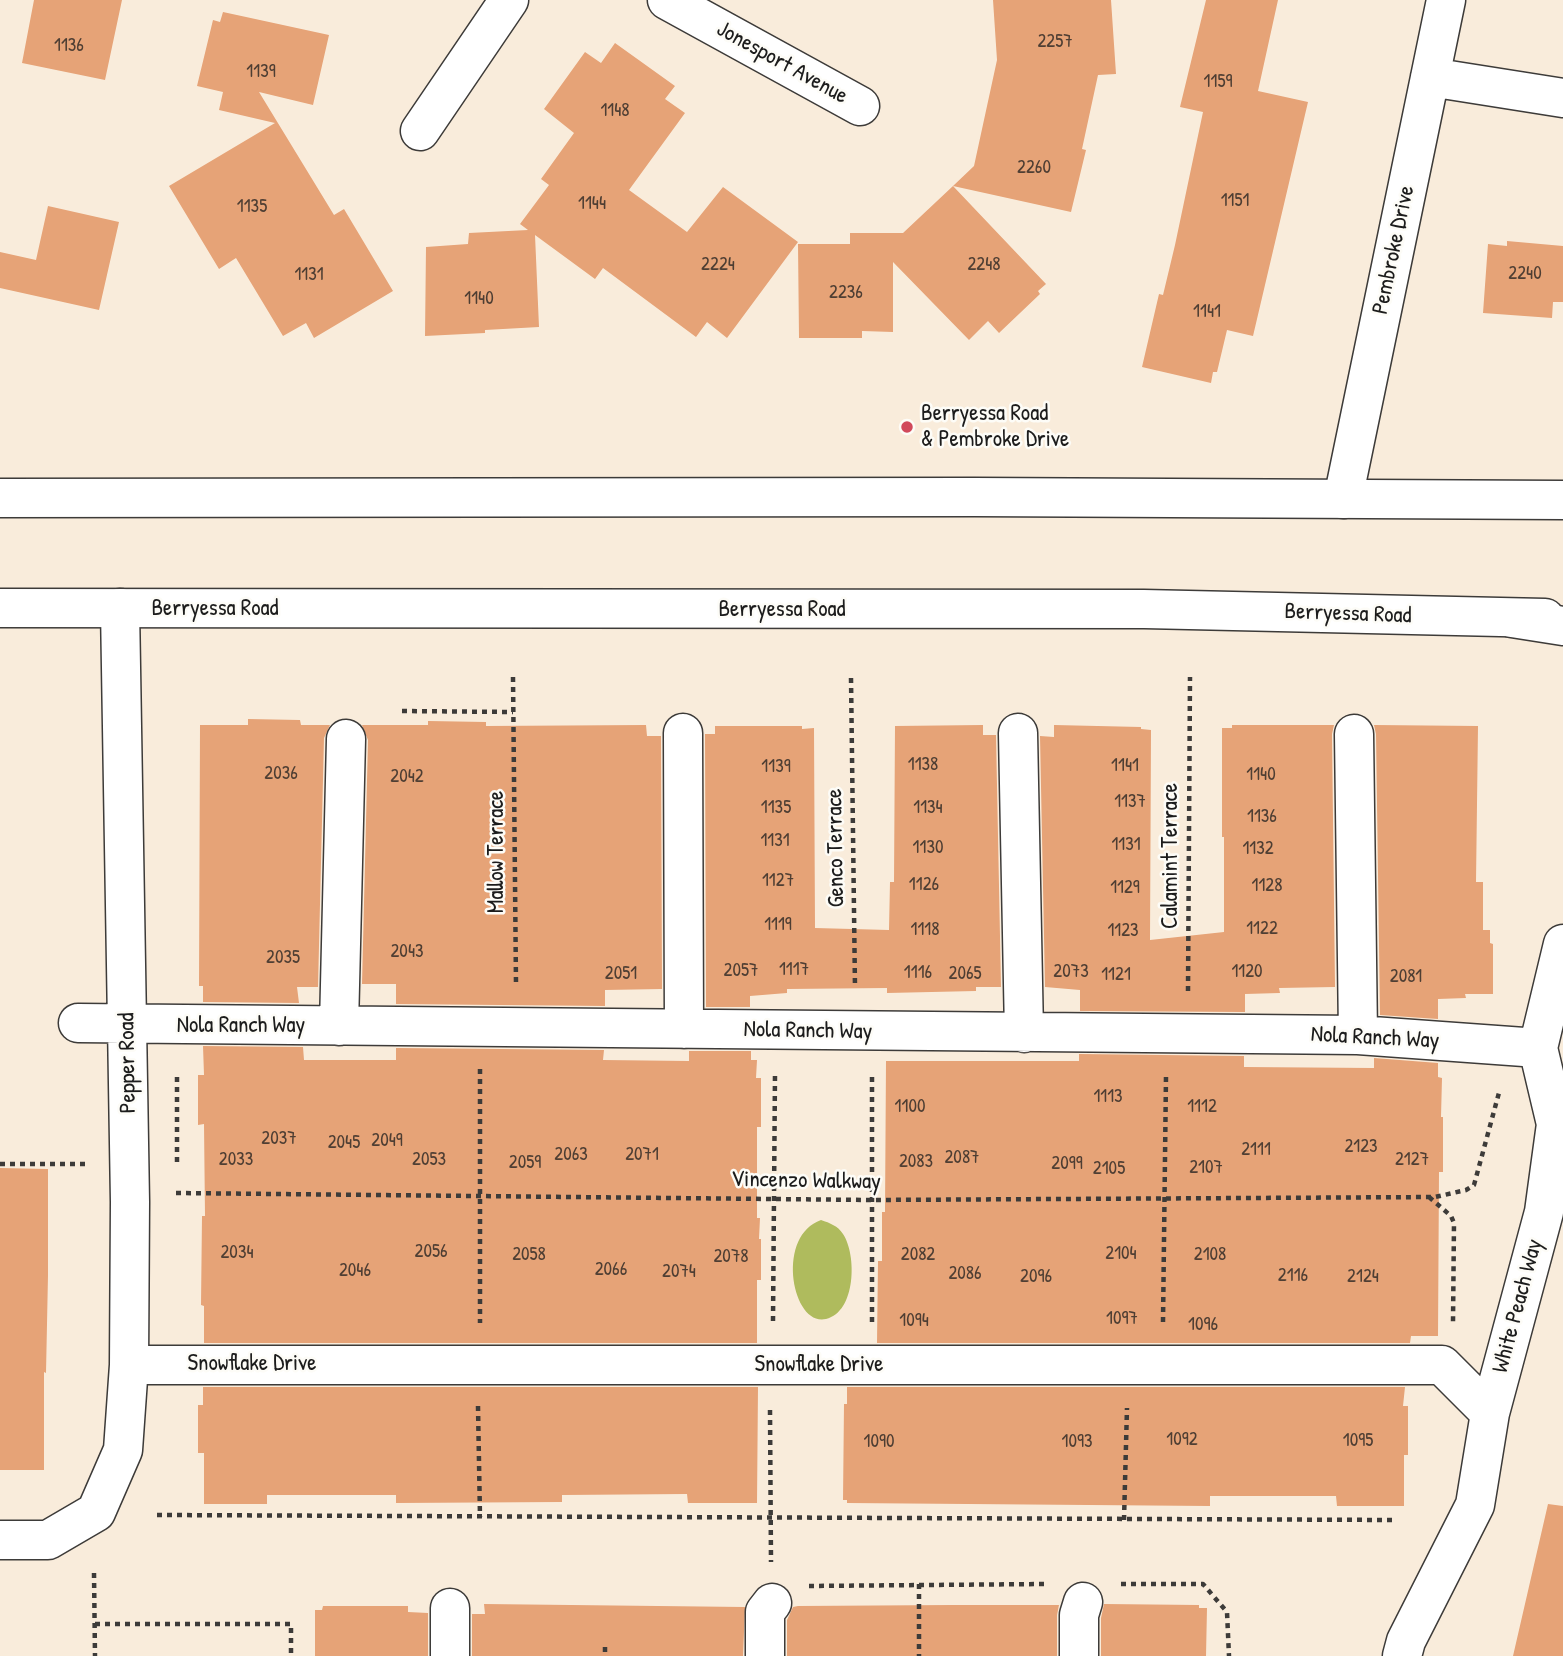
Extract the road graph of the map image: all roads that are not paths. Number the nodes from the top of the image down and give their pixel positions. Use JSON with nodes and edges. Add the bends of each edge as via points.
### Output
{"nodes":[{"id":1,"x":509,"y":0,"type":"edge"},
{"id":2,"x":667,"y":0,"type":"edge"},
{"id":3,"x":1446,"y":0,"type":"edge"},
{"id":4,"x":1430,"y":77,"type":"junction"},
{"id":5,"x":1563,"y":98,"type":"edge"},
{"id":6,"x":860,"y":106,"type":"dead end"},
{"id":7,"x":420,"y":131,"type":"dead end"},
{"id":8,"x":0,"y":498,"type":"edge"},
{"id":9,"x":1343,"y":499,"type":"junction"},
{"id":10,"x":1563,"y":500,"type":"edge"},
{"id":11,"x":0,"y":608,"type":"edge"},
{"id":12,"x":120,"y":608,"type":"junction"},
{"id":13,"x":1512,"y":618,"type":"junction"},
{"id":14,"x":1563,"y":618,"type":"edge"},
{"id":15,"x":1563,"y":626,"type":"edge"},
{"id":16,"x":683,"y":733,"type":"dead end"},
{"id":17,"x":1018,"y":733,"type":"dead end"},
{"id":18,"x":1354,"y":734,"type":"dead end"},
{"id":19,"x":346,"y":739,"type":"dead end"},
{"id":20,"x":1563,"y":944,"type":"edge"},
{"id":21,"x":78,"y":1023,"type":"dead end"},
{"id":22,"x":127,"y":1025,"type":"junction"},
{"id":23,"x":338,"y":1026,"type":"junction"},
{"id":24,"x":684,"y":1029,"type":"junction"},
{"id":25,"x":1024,"y":1034,"type":"junction"},
{"id":26,"x":1358,"y":1035,"type":"junction"},
{"id":27,"x":1538,"y":1048,"type":"junction"},
{"id":28,"x":129,"y":1365,"type":"junction"},
{"id":29,"x":1490,"y":1413,"type":"junction"},
{"id":30,"x":0,"y":1540,"type":"edge"},
{"id":31,"x":781,"y":1587,"type":"road end"},
{"id":32,"x":1083,"y":1590,"type":"road end"},
{"id":33,"x":450,"y":1608,"type":"dead end"},
{"id":34,"x":450,"y":1656,"type":"edge"},
{"id":35,"x":765,"y":1656,"type":"edge"},
{"id":36,"x":1079,"y":1656,"type":"edge"},
{"id":37,"x":1402,"y":1656,"type":"edge"}],
"edges":[{"from":1,"to":7,"type":"main road"},
{"from":2,"to":6,"type":"main road","name":"Jonesport Avenue"},
{"from":3,"to":4,"type":"main road","name":"Pembroke Drive"},
{"from":4,"to":5,"type":"main road"},
{"from":4,"to":9,"type":"main road","name":"Pembroke Drive"},
{"from":8,"to":9,"type":"main road"},
{"from":9,"to":10,"type":"main road"},
{"from":11,"to":12,"type":"main road","name":"Berryessa Road"},
{"from":12,"to":13,"type":"main road","name":"Berryessa Road","via":[[1144,609]]},
{"from":12,"to":22,"type":"main road","name":"Pepper Road"},
{"from":13,"to":14,"type":"main road","name":"Berryessa Road"},
{"from":13,"to":15,"type":"main road"},
{"from":16,"to":24,"type":"main road"},
{"from":17,"to":25,"type":"main road"},
{"from":18,"to":26,"type":"main road"},
{"from":19,"to":23,"type":"main road"},
{"from":20,"to":27,"type":"main road","name":"White Peach Way"},
{"from":21,"to":22,"type":"main road","name":"Nola Ranch Way"},
{"from":22,"to":23,"type":"main road","name":"Nola Ranch Way"},
{"from":22,"to":28,"type":"main road","name":"Pepper Road"},
{"from":23,"to":24,"type":"main road","name":"Nola Ranch Way"},
{"from":24,"to":25,"type":"main road","name":"Nola Ranch Way"},
{"from":25,"to":26,"type":"main road","name":"Nola Ranch Way"},
{"from":26,"to":27,"type":"main road","name":"Nola Ranch Way"},
{"from":27,"to":29,"type":"main road","name":"White Peach Way","via":[[1556,1124],[1544,1212]]},
{"from":28,"to":29,"type":"main road","name":"Snowflake Drive","via":[[1442,1365]]},
{"from":28,"to":30,"type":"main road","name":"Pepper Road","via":[[123,1450],[96,1512],[47,1540]]},
{"from":29,"to":37,"type":"main road","name":"White Peach Way","via":[[1475,1506]]},
{"from":31,"to":35,"type":"main road","via":[[765,1612]]},
{"from":32,"to":36,"type":"main road"},
{"from":33,"to":34,"type":"main road"}]}
